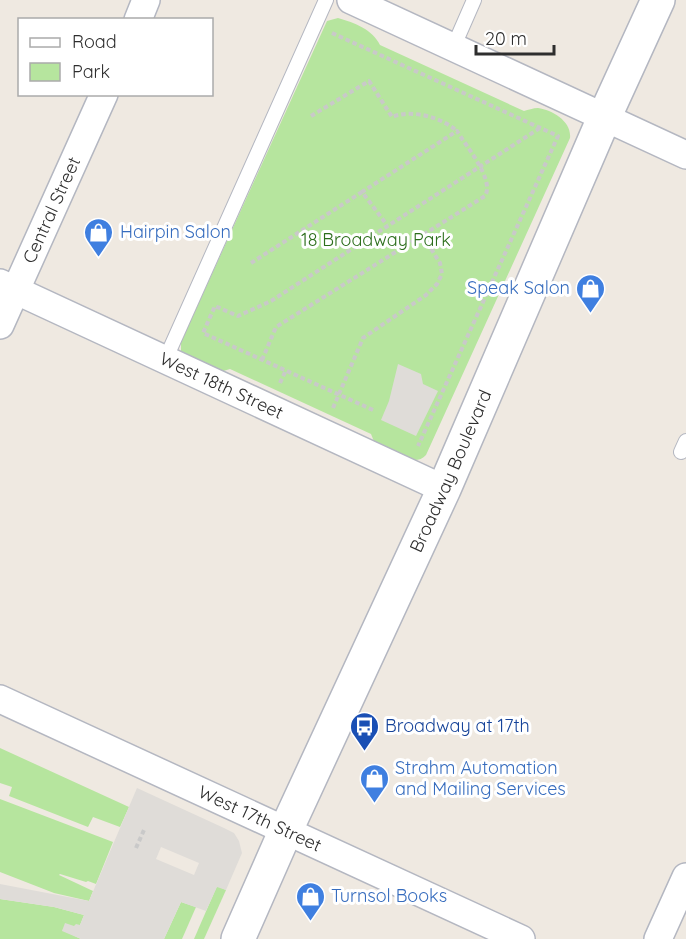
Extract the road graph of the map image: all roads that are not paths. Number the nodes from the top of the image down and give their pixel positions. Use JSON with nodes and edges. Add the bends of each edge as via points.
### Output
{"nodes":[{"id":1,"x":146,"y":0,"type":"edge"},
{"id":2,"x":326,"y":0,"type":"edge"},
{"id":3,"x":351,"y":0,"type":"edge"},
{"id":4,"x":474,"y":0,"type":"edge"},
{"id":5,"x":658,"y":0,"type":"edge"},
{"id":6,"x":139,"y":18,"type":"edge"},
{"id":7,"x":453,"y":48,"type":"junction"},
{"id":8,"x":103,"y":96,"type":"edge"},
{"id":9,"x":604,"y":118,"type":"junction"},
{"id":10,"x":686,"y":155,"type":"edge"},
{"id":11,"x":8,"y":287,"type":"edge"},
{"id":12,"x":0,"y":325,"type":"edge"},
{"id":13,"x":166,"y":358,"type":"junction"},
{"id":14,"x":444,"y":489,"type":"junction"},
{"id":15,"x":0,"y":699,"type":"edge"},
{"id":16,"x":286,"y":830,"type":"junction"},
{"id":17,"x":686,"y":877,"type":"edge"},
{"id":18,"x":238,"y":939,"type":"edge"},
{"id":19,"x":521,"y":939,"type":"edge"},
{"id":20,"x":658,"y":939,"type":"edge"}],
"edges":[{"from":1,"to":6,"type":"street"},
{"from":2,"to":13,"type":"lane"},
{"from":3,"to":7,"type":"street"},
{"from":4,"to":7,"type":"lane"},
{"from":5,"to":9,"type":"main road","name":"Broadway Boulevard"},
{"from":7,"to":9,"type":"street"},
{"from":8,"to":11,"type":"street","name":"Central Street"},
{"from":9,"to":10,"type":"street"},
{"from":9,"to":14,"type":"main road","name":"Broadway Boulevard"},
{"from":11,"to":12,"type":"street","name":"Central Street"},
{"from":11,"to":13,"type":"street","name":"West 18th Street"},
{"from":13,"to":14,"type":"street","name":"West 18th Street"},
{"from":14,"to":16,"type":"main road","name":"Broadway Boulevard"},
{"from":15,"to":16,"type":"street","name":"West 17th Street"},
{"from":16,"to":18,"type":"main road","name":"Broadway Boulevard"},
{"from":16,"to":19,"type":"street","name":"West 17th Street"},
{"from":17,"to":20,"type":"street"}]}
